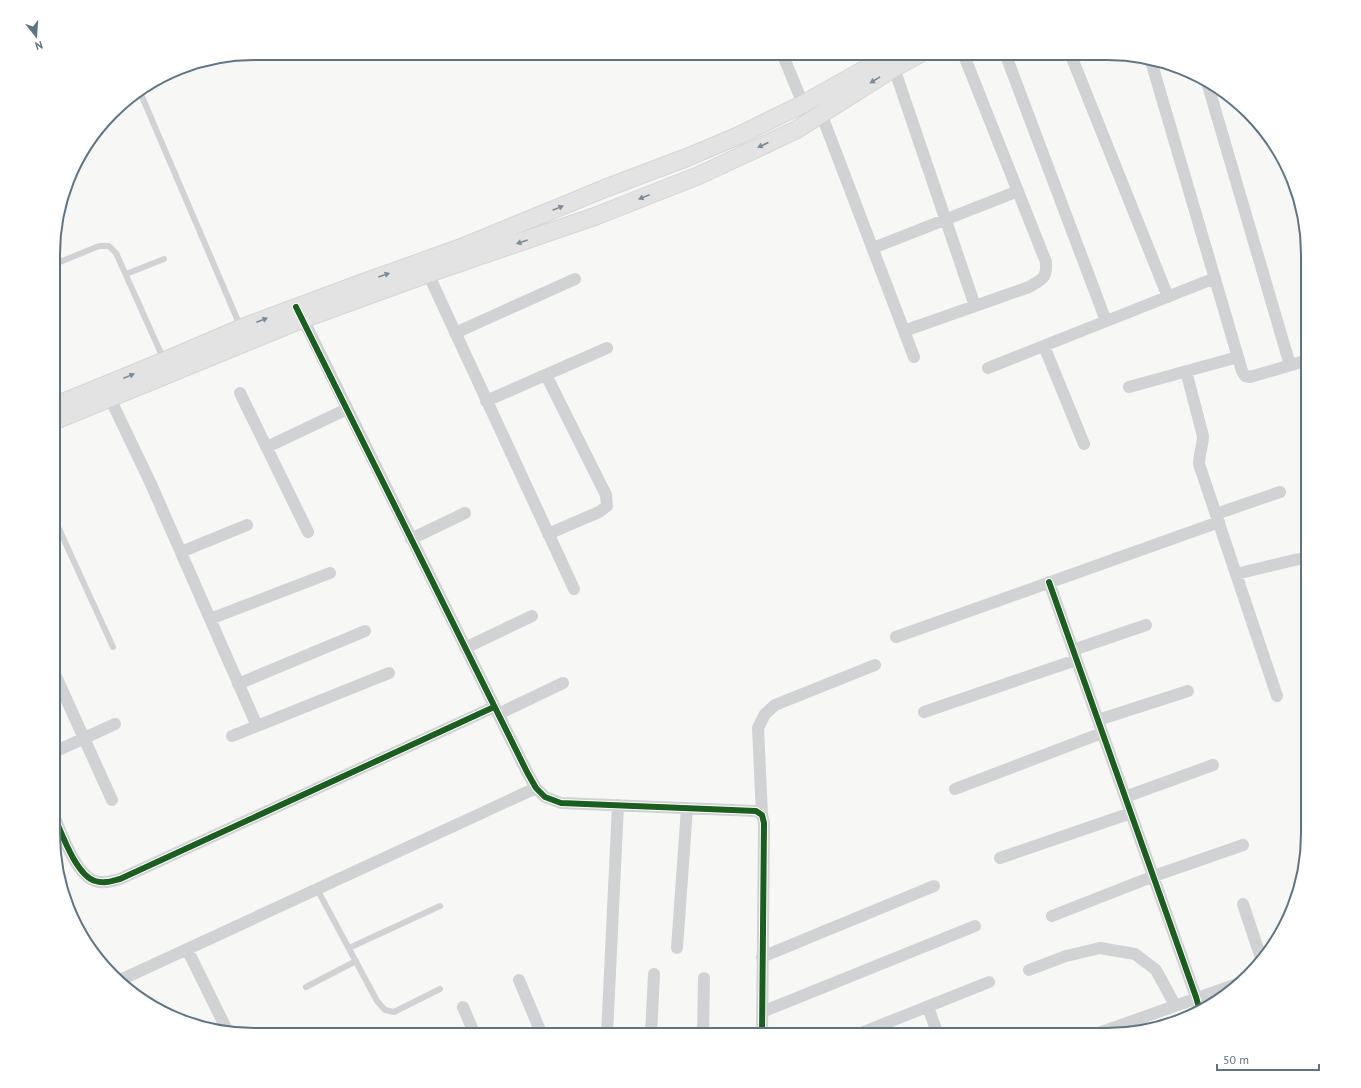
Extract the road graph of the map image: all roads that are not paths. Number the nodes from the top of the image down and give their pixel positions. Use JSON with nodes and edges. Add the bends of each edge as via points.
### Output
{"nodes":[{"id":1,"x":786,"y":60,"type":"edge"},
{"id":2,"x":966,"y":60,"type":"edge"},
{"id":3,"x":1009,"y":60,"type":"edge"},
{"id":4,"x":1073,"y":60,"type":"edge"},
{"id":5,"x":894,"y":61,"type":"edge"},
{"id":6,"x":1152,"y":66,"type":"edge"},
{"id":7,"x":1209,"y":89,"type":"edge"},
{"id":8,"x":142,"y":96,"type":"edge"},
{"id":9,"x":809,"y":101,"type":"junction"},
{"id":10,"x":822,"y":114,"type":"junction"},
{"id":11,"x":1018,"y":191,"type":"junction"},
{"id":12,"x":945,"y":220,"type":"junction"},
{"id":13,"x":873,"y":248,"type":"junction"},
{"id":14,"x":164,"y":259,"type":"dead end"},
{"id":15,"x":60,"y":262,"type":"edge"},
{"id":16,"x":425,"y":268,"type":"junction"},
{"id":17,"x":126,"y":274,"type":"junction"},
{"id":18,"x":1215,"y":278,"type":"junction"},
{"id":19,"x":575,"y":279,"type":"dead end"},
{"id":20,"x":1168,"y":297,"type":"junction"},
{"id":21,"x":975,"y":306,"type":"junction"},
{"id":22,"x":299,"y":313,"type":"junction"},
{"id":23,"x":1106,"y":321,"type":"junction"},
{"id":24,"x":241,"y":328,"type":"junction"},
{"id":25,"x":904,"y":331,"type":"junction"},
{"id":26,"x":455,"y":333,"type":"junction"},
{"id":27,"x":1044,"y":346,"type":"junction"},
{"id":28,"x":607,"y":348,"type":"dead end"},
{"id":29,"x":1238,"y":357,"type":"junction"},
{"id":30,"x":914,"y":358,"type":"dead end"},
{"id":31,"x":164,"y":361,"type":"junction"},
{"id":32,"x":1301,"y":362,"type":"edge"},
{"id":33,"x":1290,"y":365,"type":"junction"},
{"id":34,"x":988,"y":368,"type":"dead end"},
{"id":35,"x":1186,"y":371,"type":"junction"},
{"id":36,"x":546,"y":375,"type":"junction"},
{"id":37,"x":1129,"y":387,"type":"dead end"},
{"id":38,"x":107,"y":392,"type":"junction"},
{"id":39,"x":240,"y":393,"type":"dead end"},
{"id":40,"x":486,"y":401,"type":"junction"},
{"id":41,"x":60,"y":404,"type":"edge"},
{"id":42,"x":347,"y":409,"type":"junction"},
{"id":43,"x":60,"y":418,"type":"edge"},
{"id":44,"x":1084,"y":444,"type":"dead end"},
{"id":45,"x":267,"y":447,"type":"junction"},
{"id":46,"x":1280,"y":492,"type":"dead end"},
{"id":47,"x":465,"y":513,"type":"dead end"},
{"id":48,"x":1218,"y":518,"type":"junction"},
{"id":49,"x":247,"y":525,"type":"dead end"},
{"id":50,"x":60,"y":531,"type":"edge"},
{"id":51,"x":308,"y":532,"type":"dead end"},
{"id":52,"x":548,"y":534,"type":"junction"},
{"id":53,"x":411,"y":539,"type":"junction"},
{"id":54,"x":181,"y":552,"type":"junction"},
{"id":55,"x":1301,"y":558,"type":"edge"},
{"id":56,"x":330,"y":573,"type":"dead end"},
{"id":57,"x":1236,"y":574,"type":"junction"},
{"id":58,"x":1049,"y":582,"type":"junction"},
{"id":59,"x":574,"y":589,"type":"dead end"},
{"id":60,"x":532,"y":616,"type":"dead end"},
{"id":61,"x":210,"y":619,"type":"junction"},
{"id":62,"x":1146,"y":625,"type":"dead end"},
{"id":63,"x":365,"y":631,"type":"dead end"},
{"id":64,"x":896,"y":637,"type":"dead end"},
{"id":65,"x":113,"y":647,"type":"dead end"},
{"id":66,"x":465,"y":648,"type":"junction"},
{"id":67,"x":1075,"y":655,"type":"junction"},
{"id":68,"x":875,"y":665,"type":"dead end"},
{"id":69,"x":389,"y":673,"type":"dead end"},
{"id":70,"x":563,"y":683,"type":"dead end"},
{"id":71,"x":238,"y":684,"type":"junction"},
{"id":72,"x":60,"y":686,"type":"edge"},
{"id":73,"x":1188,"y":691,"type":"dead end"},
{"id":74,"x":1277,"y":696,"type":"dead end"},
{"id":75,"x":496,"y":711,"type":"junction"},
{"id":76,"x":924,"y":712,"type":"dead end"},
{"id":77,"x":1098,"y":720,"type":"junction"},
{"id":78,"x":115,"y":724,"type":"dead end"},
{"id":79,"x":257,"y":726,"type":"junction"},
{"id":80,"x":1102,"y":733,"type":"junction"},
{"id":81,"x":232,"y":736,"type":"dead end"},
{"id":82,"x":83,"y":739,"type":"junction"},
{"id":83,"x":60,"y":749,"type":"edge"},
{"id":84,"x":1213,"y":765,"type":"dead end"},
{"id":85,"x":536,"y":788,"type":"junction"},
{"id":86,"x":954,"y":789,"type":"dead end"},
{"id":87,"x":1125,"y":797,"type":"junction"},
{"id":88,"x":112,"y":800,"type":"dead end"},
{"id":89,"x":618,"y":805,"type":"junction"},
{"id":90,"x":687,"y":808,"type":"junction"},
{"id":91,"x":1131,"y":813,"type":"junction"},
{"id":92,"x":762,"y":815,"type":"junction"},
{"id":93,"x":60,"y":832,"type":"edge"},
{"id":94,"x":1243,"y":845,"type":"dead end"},
{"id":95,"x":1000,"y":858,"type":"dead end"},
{"id":96,"x":1154,"y":876,"type":"junction"},
{"id":97,"x":934,"y":886,"type":"dead end"},
{"id":98,"x":317,"y":889,"type":"junction"},
{"id":99,"x":1243,"y":904,"type":"dead end"},
{"id":100,"x":440,"y":906,"type":"dead end"},
{"id":101,"x":1052,"y":916,"type":"dead end"},
{"id":102,"x":975,"y":926,"type":"dead end"},
{"id":103,"x":349,"y":948,"type":"junction"},
{"id":104,"x":677,"y":948,"type":"dead end"},
{"id":105,"x":187,"y":949,"type":"junction"},
{"id":106,"x":1260,"y":954,"type":"edge"},
{"id":107,"x":762,"y":957,"type":"junction"},
{"id":108,"x":356,"y":961,"type":"junction"},
{"id":109,"x":1029,"y":970,"type":"dead end"},
{"id":110,"x":654,"y":974,"type":"dead end"},
{"id":111,"x":124,"y":978,"type":"edge"},
{"id":112,"x":704,"y":978,"type":"dead end"},
{"id":113,"x":519,"y":980,"type":"dead end"},
{"id":114,"x":989,"y":982,"type":"dead end"},
{"id":115,"x":306,"y":987,"type":"dead end"},
{"id":116,"x":1225,"y":988,"type":"edge"},
{"id":117,"x":440,"y":989,"type":"dead end"},
{"id":118,"x":1196,"y":997,"type":"junction"},
{"id":119,"x":1175,"y":1005,"type":"junction"},
{"id":120,"x":1198,"y":1005,"type":"edge"},
{"id":121,"x":463,"y":1007,"type":"dead end"},
{"id":122,"x":928,"y":1007,"type":"junction"},
{"id":123,"x":762,"y":1012,"type":"junction"},
{"id":124,"x":225,"y":1025,"type":"edge"},
{"id":125,"x":472,"y":1028,"type":"edge"},
{"id":126,"x":539,"y":1028,"type":"edge"},
{"id":127,"x":607,"y":1028,"type":"edge"},
{"id":128,"x":650,"y":1028,"type":"edge"},
{"id":129,"x":703,"y":1028,"type":"edge"},
{"id":130,"x":762,"y":1028,"type":"edge"},
{"id":131,"x":874,"y":1028,"type":"edge"},
{"id":132,"x":936,"y":1028,"type":"edge"},
{"id":133,"x":1112,"y":1028,"type":"edge"}],
"edges":[{"from":1,"to":9,"type":"street"},
{"from":2,"to":11,"type":"street"},
{"from":3,"to":23,"type":"street"},
{"from":4,"to":20,"type":"street"},
{"from":5,"to":9,"type":"main road"},
{"from":5,"to":10,"type":"main road","one_way":true},
{"from":5,"to":12,"type":"street"},
{"from":6,"to":18,"type":"street"},
{"from":7,"to":33,"type":"street"},
{"from":8,"to":24,"type":"lane"},
{"from":9,"to":10,"type":"street"},
{"from":16,"to":9,"type":"main road","one_way":true,"via":[[460,248],[688,157]]},
{"from":10,"to":13,"type":"street"},
{"from":10,"to":16,"type":"main road","one_way":true,"via":[[796,130],[700,175],[596,216]]},
{"from":11,"to":12,"type":"street"},
{"from":11,"to":21,"type":"street","via":[[1046,262],[1046,273],[1041,280],[1028,287]]},
{"from":12,"to":13,"type":"street"},
{"from":12,"to":21,"type":"street"},
{"from":13,"to":25,"type":"street"},
{"from":14,"to":17,"type":"lane"},
{"from":15,"to":17,"type":"lane","via":[[99,246],[109,246],[116,253]]},
{"from":16,"to":22,"type":"main road"},
{"from":16,"to":26,"type":"street"},
{"from":17,"to":31,"type":"lane"},
{"from":18,"to":20,"type":"street"},
{"from":18,"to":29,"type":"street"},
{"from":19,"to":26,"type":"street"},
{"from":20,"to":23,"type":"street"},
{"from":21,"to":25,"type":"street"},
{"from":24,"to":22,"type":"main road","one_way":true},
{"from":22,"to":38,"type":"main road"},
{"from":22,"to":42,"type":"street"},
{"from":23,"to":27,"type":"street"},
{"from":24,"to":31,"type":"main road"},
{"from":25,"to":30,"type":"street"},
{"from":26,"to":40,"type":"street"},
{"from":27,"to":34,"type":"street"},
{"from":27,"to":44,"type":"street"},
{"from":28,"to":36,"type":"street"},
{"from":29,"to":33,"type":"street","via":[[1242,372],[1250,377]]},
{"from":29,"to":35,"type":"street"},
{"from":38,"to":31,"type":"main road","one_way":true},
{"from":32,"to":33,"type":"street"},
{"from":35,"to":37,"type":"street"},
{"from":35,"to":48,"type":"street","via":[[1203,436],[1199,464]]},
{"from":36,"to":40,"type":"street"},
{"from":36,"to":52,"type":"street","via":[[606,495],[606,506],[599,512]]},
{"from":38,"to":41,"type":"main road"},
{"from":38,"to":43,"type":"main road"},
{"from":38,"to":54,"type":"street"},
{"from":39,"to":45,"type":"street"},
{"from":40,"to":52,"type":"street"},
{"from":42,"to":45,"type":"street"},
{"from":42,"to":53,"type":"street"},
{"from":45,"to":51,"type":"street"},
{"from":46,"to":48,"type":"street"},
{"from":47,"to":53,"type":"street"},
{"from":48,"to":57,"type":"street"},
{"from":48,"to":58,"type":"street"},
{"from":49,"to":54,"type":"street"},
{"from":50,"to":65,"type":"lane"},
{"from":52,"to":59,"type":"street"},
{"from":53,"to":66,"type":"street"},
{"from":54,"to":61,"type":"street"},
{"from":55,"to":57,"type":"street"},
{"from":56,"to":61,"type":"street"},
{"from":57,"to":74,"type":"street"},
{"from":58,"to":64,"type":"street"},
{"from":58,"to":67,"type":"street"},
{"from":60,"to":66,"type":"street"},
{"from":61,"to":71,"type":"street"},
{"from":62,"to":67,"type":"street"},
{"from":63,"to":71,"type":"street"},
{"from":66,"to":75,"type":"street"},
{"from":67,"to":76,"type":"street"},
{"from":67,"to":77,"type":"street"},
{"from":68,"to":92,"type":"street","via":[[775,705],[765,714],[758,728]]},
{"from":69,"to":79,"type":"street"},
{"from":70,"to":75,"type":"street"},
{"from":71,"to":79,"type":"street"},
{"from":72,"to":82,"type":"street"},
{"from":73,"to":77,"type":"street"},
{"from":75,"to":85,"type":"street"},
{"from":75,"to":93,"type":"street","via":[[120,879],[94,881],[83,873]]},
{"from":77,"to":80,"type":"street"},
{"from":78,"to":82,"type":"street"},
{"from":79,"to":81,"type":"street"},
{"from":80,"to":86,"type":"street"},
{"from":80,"to":87,"type":"street"},
{"from":82,"to":83,"type":"street"},
{"from":82,"to":88,"type":"street"},
{"from":84,"to":87,"type":"street"},
{"from":85,"to":89,"type":"street","via":[[545,797],[561,803]]},
{"from":85,"to":98,"type":"street"},
{"from":87,"to":91,"type":"street"},
{"from":89,"to":90,"type":"street"},
{"from":89,"to":127,"type":"street"},
{"from":90,"to":92,"type":"street","via":[[756,810]]},
{"from":90,"to":104,"type":"street"},
{"from":91,"to":95,"type":"street"},
{"from":91,"to":96,"type":"street"},
{"from":92,"to":107,"type":"street"},
{"from":94,"to":96,"type":"street"},
{"from":96,"to":101,"type":"street"},
{"from":96,"to":118,"type":"street"},
{"from":97,"to":107,"type":"street"},
{"from":98,"to":103,"type":"lane"},
{"from":98,"to":105,"type":"street"},
{"from":99,"to":106,"type":"street"},
{"from":100,"to":103,"type":"lane"},
{"from":102,"to":123,"type":"street"},
{"from":103,"to":108,"type":"lane"},
{"from":105,"to":111,"type":"street"},
{"from":105,"to":124,"type":"street"},
{"from":107,"to":123,"type":"street"},
{"from":108,"to":115,"type":"lane"},
{"from":108,"to":117,"type":"lane","via":[[385,1010],[394,1012]]},
{"from":109,"to":119,"type":"street","via":[[1066,956],[1100,948],[1135,954],[1156,970]]},
{"from":110,"to":128,"type":"street"},
{"from":112,"to":129,"type":"street"},
{"from":113,"to":126,"type":"street"},
{"from":114,"to":122,"type":"street"},
{"from":116,"to":118,"type":"street"},
{"from":118,"to":119,"type":"street"},
{"from":118,"to":120,"type":"street"},
{"from":119,"to":133,"type":"street"},
{"from":121,"to":125,"type":"street"},
{"from":122,"to":131,"type":"street"},
{"from":122,"to":132,"type":"street"},
{"from":123,"to":130,"type":"street"}]}
